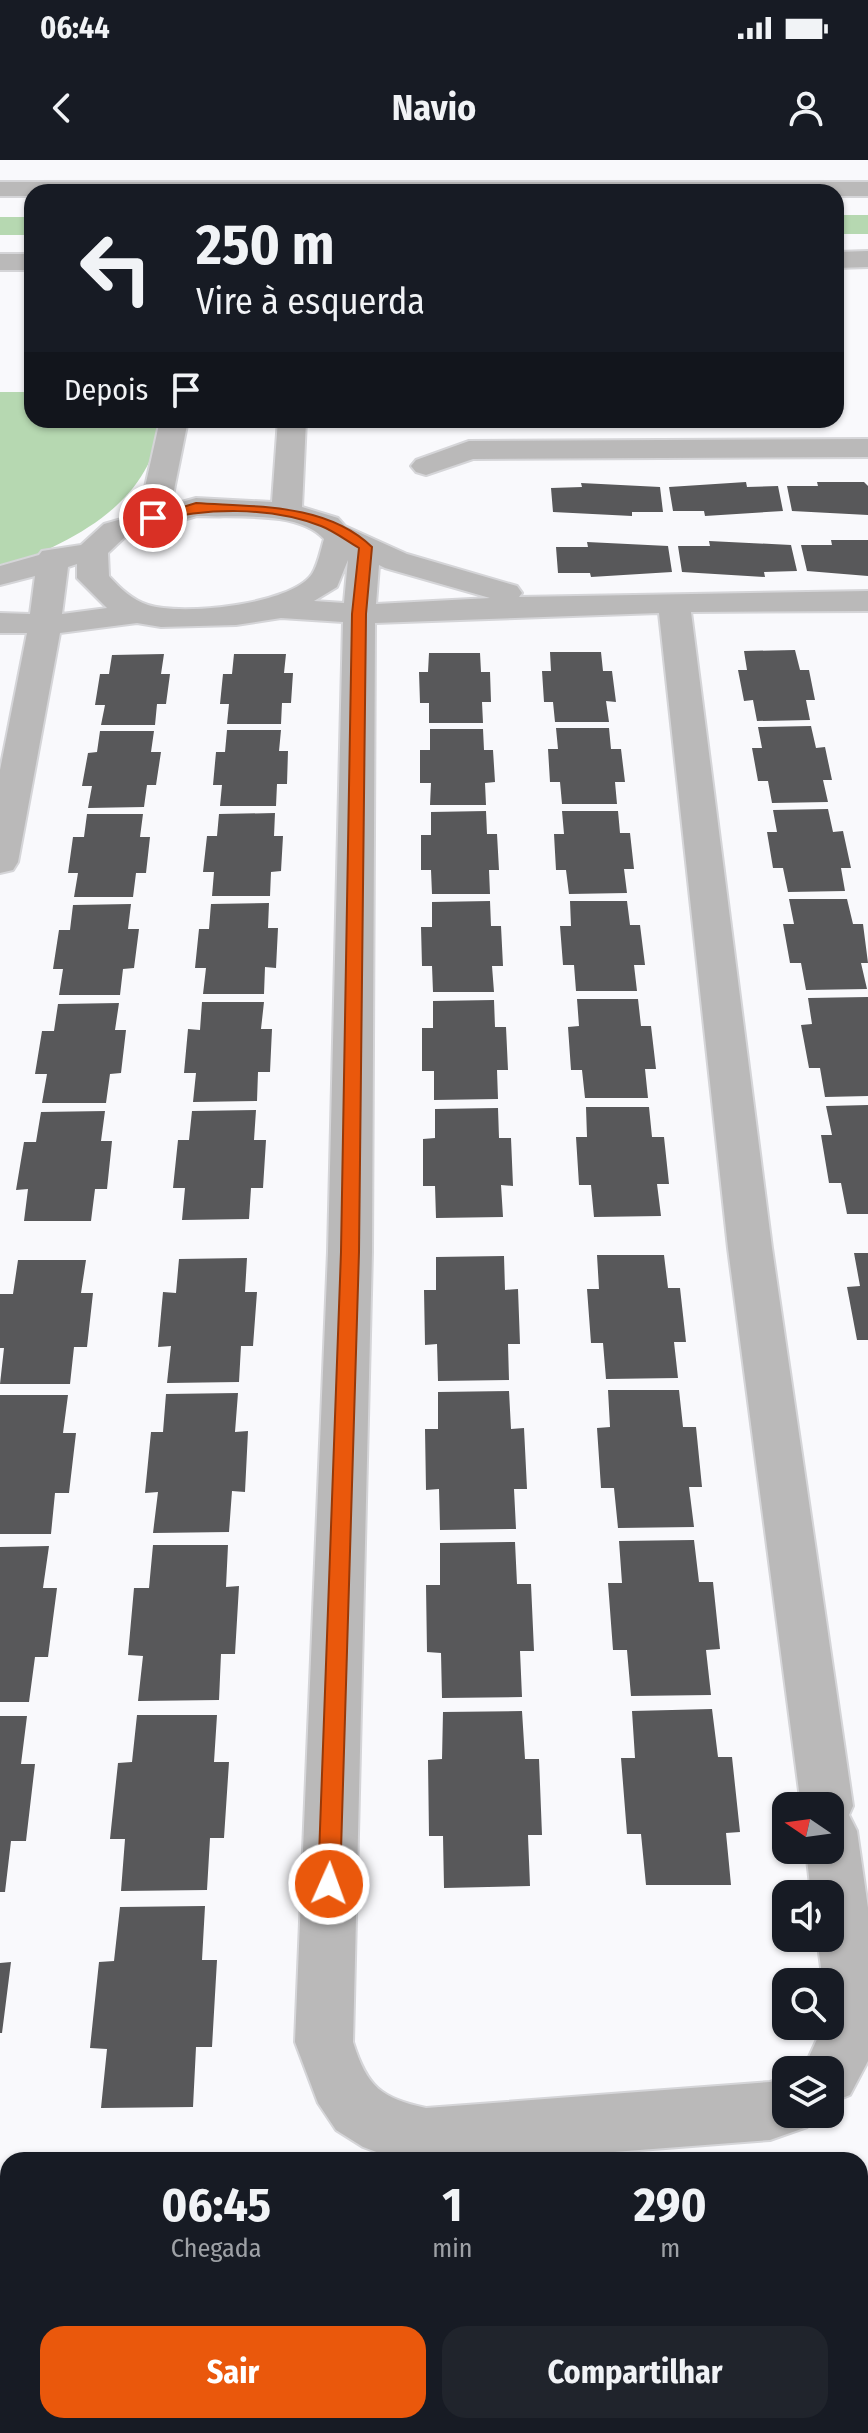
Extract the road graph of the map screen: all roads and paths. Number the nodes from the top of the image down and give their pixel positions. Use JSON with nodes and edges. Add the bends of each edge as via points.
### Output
{"nodes":[{"id":1,"x":0,"y":189,"type":"edge"},
{"id":2,"x":24,"y":189,"type":"edge"},
{"id":3,"x":844,"y":189,"type":"edge"},
{"id":4,"x":868,"y":189,"type":"edge"},
{"id":5,"x":844,"y":208,"type":"edge"},
{"id":6,"x":868,"y":208,"type":"edge"},
{"id":7,"x":0,"y":210,"type":"edge"},
{"id":8,"x":24,"y":210,"type":"edge"},
{"id":9,"x":844,"y":238,"type":"edge"},
{"id":10,"x":868,"y":238,"type":"edge"},
{"id":11,"x":0,"y":240,"type":"edge"},
{"id":12,"x":24,"y":240,"type":"edge"},
{"id":13,"x":868,"y":259,"type":"edge"},
{"id":14,"x":844,"y":260,"type":"edge"},
{"id":15,"x":0,"y":262,"type":"edge"},
{"id":16,"x":24,"y":262,"type":"edge"},
{"id":17,"x":172,"y":428,"type":"edge"},
{"id":18,"x":292,"y":428,"type":"edge"},
{"id":19,"x":868,"y":448,"type":"edge"},
{"id":20,"x":426,"y":466,"type":"dead end"},
{"id":21,"x":287,"y":512,"type":"junction"},
{"id":22,"x":153,"y":518,"type":"junction"},
{"id":23,"x":346,"y":536,"type":"junction"},
{"id":24,"x":93,"y":551,"type":"junction"},
{"id":25,"x":53,"y":558,"type":"junction"},
{"id":26,"x":0,"y":576,"type":"edge"},
{"id":27,"x":868,"y":601,"type":"edge"},
{"id":28,"x":674,"y":603,"type":"junction"},
{"id":29,"x":580,"y":604,"type":"junction"},
{"id":30,"x":281,"y":608,"type":"junction"},
{"id":31,"x":137,"y":613,"type":"junction"},
{"id":32,"x":359,"y":614,"type":"junction"},
{"id":33,"x":0,"y":623,"type":"edge"},
{"id":34,"x":45,"y":625,"type":"junction"},
{"id":35,"x":0,"y":862,"type":"edge"},
{"id":36,"x":825,"y":1792,"type":"edge"},
{"id":37,"x":835,"y":1864,"type":"edge"},
{"id":38,"x":841,"y":2056,"type":"edge"},
{"id":39,"x":772,"y":2110,"type":"edge"}],
"edges":[{"from":1,"to":2,"type":"street"},
{"from":3,"to":4,"type":"street"},
{"from":5,"to":6,"type":"street"},
{"from":7,"to":8,"type":"street"},
{"from":9,"to":10,"type":"street"},
{"from":11,"to":12,"type":"street"},
{"from":13,"to":14,"type":"street"},
{"from":15,"to":16,"type":"street"},
{"from":17,"to":22,"type":"street"},
{"from":18,"to":21,"type":"street"},
{"from":19,"to":20,"type":"street","via":[[469,450]]},
{"from":21,"to":22,"type":"street","via":[[196,507]]},
{"from":21,"to":23,"type":"street"},
{"from":22,"to":24,"type":"street","via":[[115,530]]},
{"from":23,"to":29,"type":"street","via":[[447,579]]},
{"from":23,"to":30,"type":"street","via":[[340,538],[326,580]]},
{"from":23,"to":32,"type":"street"},
{"from":24,"to":25,"type":"street"},
{"from":24,"to":31,"type":"street","via":[[93,578]]},
{"from":25,"to":26,"type":"street"},
{"from":25,"to":34,"type":"street"},
{"from":27,"to":28,"type":"street"},
{"from":28,"to":29,"type":"street"},
{"from":28,"to":36,"type":"street","via":[[750,1248]]},
{"from":29,"to":32,"type":"street"},
{"from":30,"to":31,"type":"street","via":[[203,617]]},
{"from":30,"to":32,"type":"street"},
{"from":31,"to":34,"type":"street"},
{"from":32,"to":39,"type":"street","via":[[350,1252],[324,2042],[338,2088],[364,2117],[426,2137]]},
{"from":33,"to":34,"type":"street"},
{"from":34,"to":35,"type":"street"},
{"from":37,"to":38,"type":"street","via":[[855,2013]]}]}
